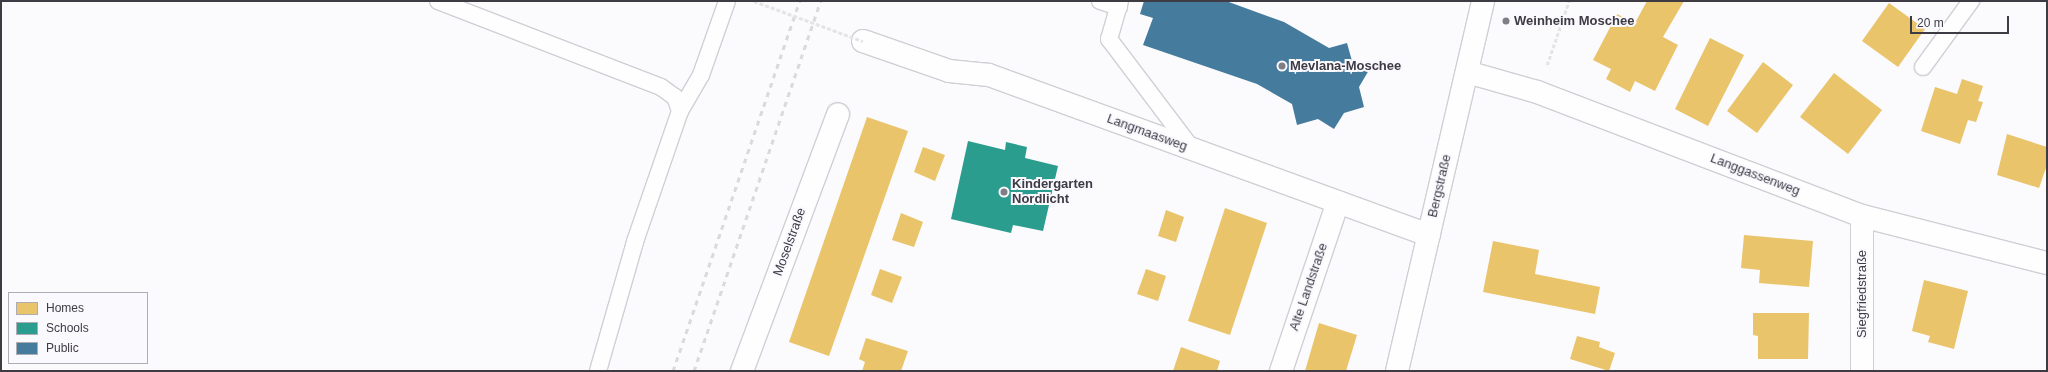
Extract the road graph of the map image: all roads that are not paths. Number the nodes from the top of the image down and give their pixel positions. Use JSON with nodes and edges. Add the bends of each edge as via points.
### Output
{"nodes":[{"id":1,"x":438,"y":1,"type":"edge"},
{"id":2,"x":727,"y":1,"type":"edge"},
{"id":3,"x":1100,"y":1,"type":"edge"},
{"id":4,"x":1483,"y":1,"type":"edge"},
{"id":5,"x":1971,"y":1,"type":"edge"},
{"id":6,"x":1119,"y":4,"type":"edge"},
{"id":7,"x":863,"y":41,"type":"road end"},
{"id":8,"x":1922,"y":67,"type":"dead end"},
{"id":9,"x":1467,"y":72,"type":"junction"},
{"id":10,"x":680,"y":112,"type":"junction"},
{"id":11,"x":838,"y":114,"type":"dead end"},
{"id":12,"x":1193,"y":150,"type":"junction"},
{"id":13,"x":1338,"y":202,"type":"junction"},
{"id":14,"x":1862,"y":216,"type":"junction"},
{"id":15,"x":1429,"y":235,"type":"junction"},
{"id":16,"x":2047,"y":262,"type":"edge"},
{"id":17,"x":748,"y":369,"type":"edge"},
{"id":18,"x":598,"y":371,"type":"edge"},
{"id":19,"x":1281,"y":371,"type":"edge"},
{"id":20,"x":1397,"y":371,"type":"edge"},
{"id":21,"x":1862,"y":371,"type":"edge"}],
"edges":[{"from":1,"to":10,"type":"lane","via":[[661,86],[675,96]]},
{"from":2,"to":10,"type":"lane","via":[[701,75]]},
{"from":3,"to":6,"type":"lane"},
{"from":4,"to":9,"type":"street","name":"Bergstraße"},
{"from":5,"to":8,"type":"lane"},
{"from":6,"to":12,"type":"lane","via":[[1109,39]]},
{"from":7,"to":12,"type":"street","name":"Langmaasweg","via":[[949,71],[989,75]]},
{"from":9,"to":14,"type":"street","name":"Langgassenweg","via":[[1537,92]]},
{"from":9,"to":15,"type":"street","name":"Bergstraße"},
{"from":10,"to":18,"type":"lane","via":[[635,242]]},
{"from":11,"to":17,"type":"street","name":"Moselstraße"},
{"from":12,"to":13,"type":"street","name":"Langmaasweg"},
{"from":13,"to":15,"type":"street","name":"Langmaasweg"},
{"from":13,"to":19,"type":"street","name":"Alte Landstraße"},
{"from":14,"to":16,"type":"street","name":"Langgassenweg"},
{"from":14,"to":21,"type":"street","name":"Siegfriedstraße"},
{"from":15,"to":20,"type":"street","name":"Bergstraße"}]}
